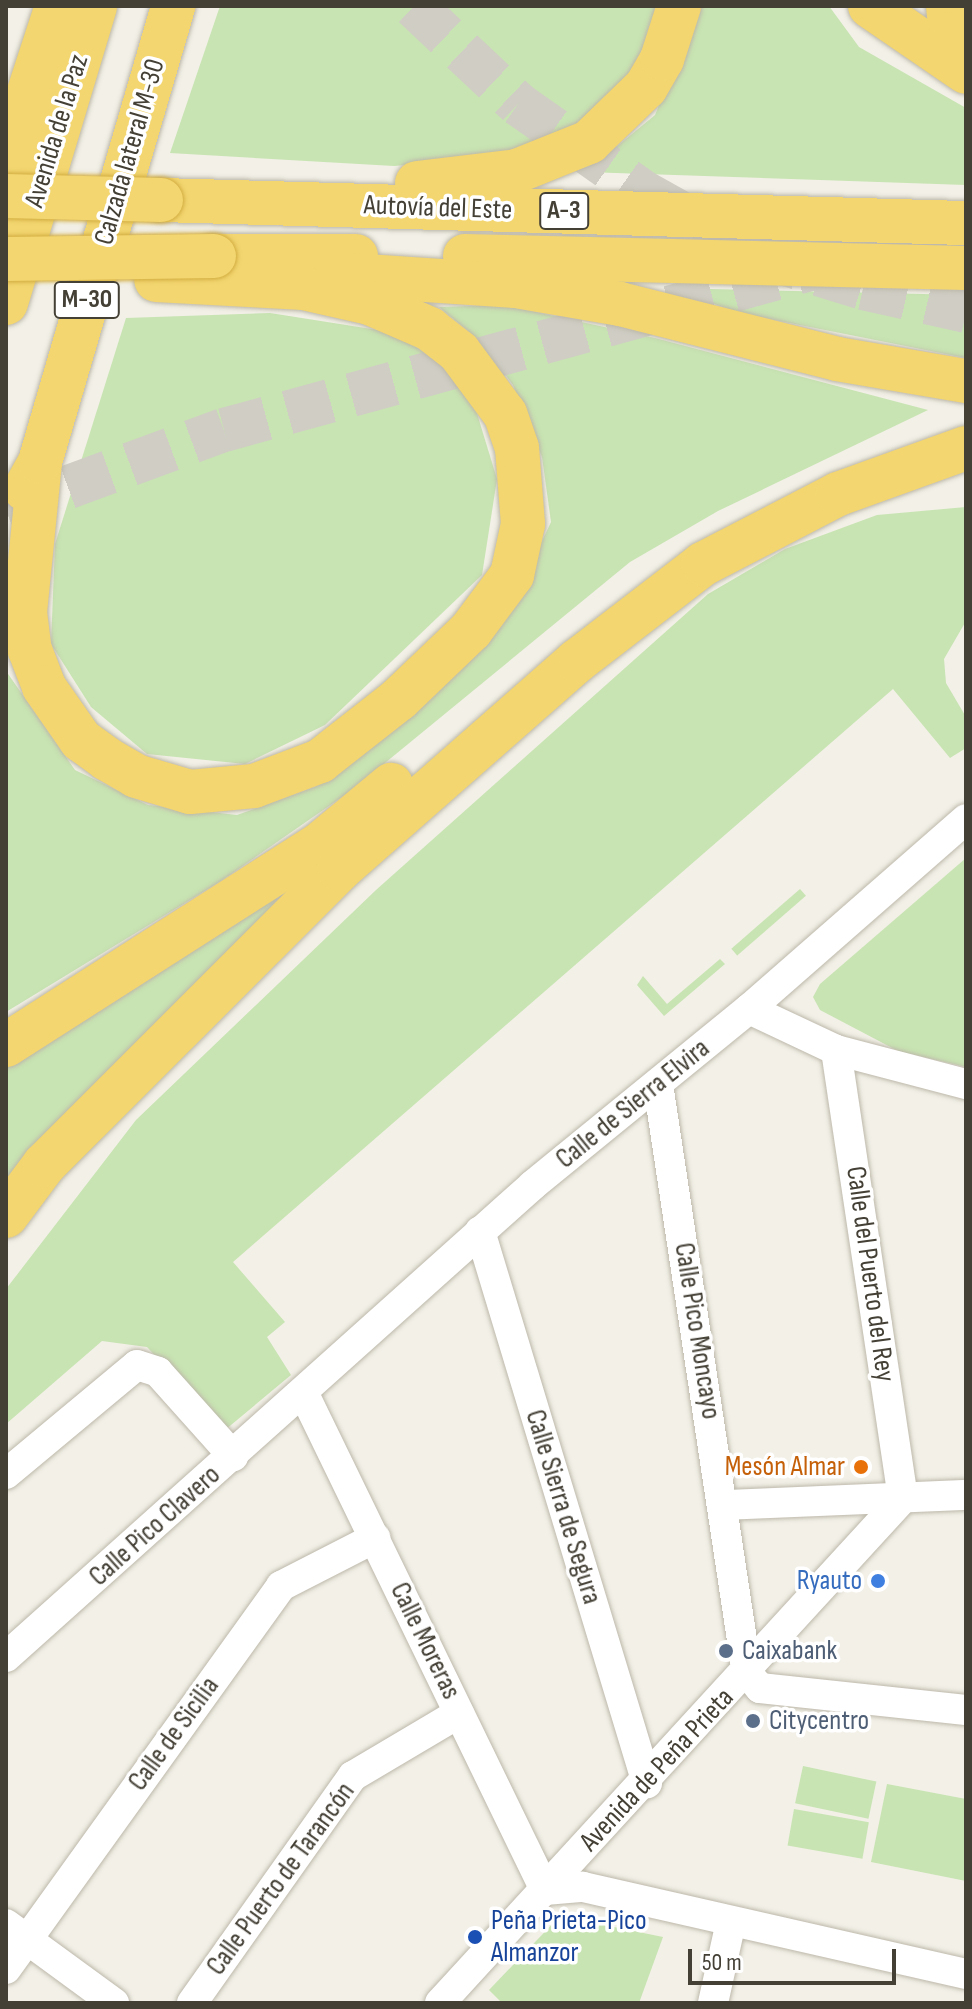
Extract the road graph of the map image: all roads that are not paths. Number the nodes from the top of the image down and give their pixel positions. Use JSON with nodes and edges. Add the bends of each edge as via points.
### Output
{"nodes":[{"id":1,"x":57,"y":6,"type":"edge"},
{"id":2,"x":95,"y":6,"type":"edge"},
{"id":3,"x":173,"y":6,"type":"edge"},
{"id":4,"x":194,"y":6,"type":"edge"},
{"id":5,"x":679,"y":6,"type":"edge"},
{"id":6,"x":870,"y":6,"type":"edge"},
{"id":7,"x":948,"y":6,"type":"edge"},
{"id":8,"x":966,"y":53,"type":"edge"},
{"id":9,"x":966,"y":72,"type":"edge"},
{"id":10,"x":135,"y":138,"type":"junction"},
{"id":11,"x":6,"y":162,"type":"edge"},
{"id":12,"x":6,"y":196,"type":"edge"},
{"id":13,"x":161,"y":200,"type":"junction"},
{"id":14,"x":966,"y":223,"type":"edge"},
{"id":15,"x":214,"y":256,"type":"junction"},
{"id":16,"x":6,"y":259,"type":"edge"},
{"id":17,"x":966,"y":268,"type":"edge"},
{"id":18,"x":6,"y":277,"type":"edge"},
{"id":19,"x":6,"y":303,"type":"edge"},
{"id":20,"x":966,"y":381,"type":"edge"},
{"id":21,"x":966,"y":431,"type":"edge"},
{"id":22,"x":966,"y":448,"type":"edge"},
{"id":23,"x":40,"y":462,"type":"junction"},
{"id":24,"x":6,"y":522,"type":"edge"},
{"id":25,"x":966,"y":819,"type":"edge"},
{"id":26,"x":749,"y":1009,"type":"junction"},
{"id":27,"x":6,"y":1045,"type":"edge"},
{"id":28,"x":836,"y":1050,"type":"junction"},
{"id":29,"x":658,"y":1084,"type":"junction"},
{"id":30,"x":966,"y":1084,"type":"edge"},
{"id":31,"x":6,"y":1216,"type":"edge"},
{"id":32,"x":480,"y":1231,"type":"junction"},
{"id":33,"x":303,"y":1392,"type":"junction"},
{"id":34,"x":233,"y":1456,"type":"junction"},
{"id":35,"x":6,"y":1474,"type":"edge"},
{"id":36,"x":966,"y":1495,"type":"edge"},
{"id":37,"x":903,"y":1498,"type":"junction"},
{"id":38,"x":725,"y":1505,"type":"junction"},
{"id":39,"x":375,"y":1538,"type":"junction"},
{"id":40,"x":6,"y":1657,"type":"edge"},
{"id":41,"x":747,"y":1673,"type":"junction"},
{"id":42,"x":966,"y":1710,"type":"edge"},
{"id":43,"x":459,"y":1713,"type":"junction"},
{"id":44,"x":647,"y":1783,"type":"junction"},
{"id":45,"x":545,"y":1890,"type":"junction"},
{"id":46,"x":731,"y":1922,"type":"junction"},
{"id":47,"x":17,"y":1932,"type":"edge"},
{"id":48,"x":6,"y":1969,"type":"edge"},
{"id":49,"x":966,"y":1974,"type":"edge"},
{"id":50,"x":114,"y":2003,"type":"edge"},
{"id":51,"x":192,"y":2003,"type":"edge"},
{"id":52,"x":440,"y":2003,"type":"edge"},
{"id":53,"x":713,"y":2003,"type":"edge"}],
"edges":[{"from":1,"to":11,"type":"highway"},
{"from":2,"to":19,"type":"highway","name":"Avenida de la Paz","number":"M-30"},
{"from":3,"to":10,"type":"highway","name":"Calzada lateral M-30","number":"M-30"},
{"from":4,"to":10,"type":"highway"},
{"from":5,"to":13,"type":"highway","via":[[662,59],[646,87],[589,142],[557,158],[476,179]]},
{"from":6,"to":9,"type":"highway"},
{"from":7,"to":8,"type":"highway","via":[[951,34]]},
{"from":10,"to":23,"type":"highway","name":"Calzada lateral M-30","number":"M-30"},
{"from":12,"to":13,"type":"highway","name":"Autovía del Este","number":"A-3","bridge":true},
{"from":13,"to":14,"type":"highway","name":"Autovía del Este","number":"A-3"},
{"from":15,"to":16,"type":"highway","name":"Autovía del Este","number":"A-3","bridge":true},
{"from":15,"to":17,"type":"highway","name":"Autovía del Este","number":"A-3","via":[[520,256]]},
{"from":15,"to":20,"type":"highway","via":[[255,272],[405,275],[531,288],[620,304],[837,359]]},
{"from":18,"to":23,"type":"highway","via":[[304,288],[370,303],[430,329],[459,352],[505,414],[517,448],[523,524],[512,575],[471,630],[399,699],[320,761],[254,786],[190,792],[136,776],[107,759],[81,740],[44,687],[30,650],[25,612]]},
{"from":21,"to":27,"type":"highway","via":[[834,480],[695,550],[562,643],[319,845]]},
{"from":22,"to":31,"type":"highway","via":[[838,494],[703,564],[577,661],[339,870],[44,1165]]},
{"from":23,"to":24,"type":"highway","name":"Calzada lateral M-30","number":"M-30"},
{"from":25,"to":26,"type":"street","name":"Calle de Sierra Elvira"},
{"from":26,"to":28,"type":"street"},
{"from":26,"to":29,"type":"street","name":"Calle de Sierra Elvira"},
{"from":28,"to":30,"type":"street"},
{"from":28,"to":37,"type":"street","name":"Calle del Puerto del Rey"},
{"from":29,"to":32,"type":"street","name":"Calle de Sierra Elvira"},
{"from":29,"to":38,"type":"street","name":"Calle Pico Moncayo"},
{"from":32,"to":33,"type":"street","name":"Calle de Sierra Elvira"},
{"from":32,"to":44,"type":"street","name":"Calle Sierra de Segura"},
{"from":33,"to":34,"type":"street","name":"Calle Pico Clavero"},
{"from":33,"to":39,"type":"street","name":"Calle Moreras"},
{"from":34,"to":35,"type":"street","via":[[158,1372],[137,1365]]},
{"from":34,"to":40,"type":"street","name":"Calle Pico Clavero"},
{"from":36,"to":37,"type":"street"},
{"from":37,"to":38,"type":"street"},
{"from":37,"to":41,"type":"street","name":"Avenida de Peña Prieta"},
{"from":38,"to":41,"type":"street","name":"Calle Pico Moncayo"},
{"from":39,"to":43,"type":"street","name":"Calle Moreras"},
{"from":39,"to":47,"type":"street","name":"Calle de Sicilia","via":[[281,1586]]},
{"from":41,"to":42,"type":"street","via":[[760,1688]]},
{"from":41,"to":44,"type":"street","name":"Avenida de Peña Prieta"},
{"from":43,"to":45,"type":"street","name":"Calle Moreras"},
{"from":43,"to":51,"type":"street","name":"Calle Puerto de Tarancón","via":[[353,1776]]},
{"from":44,"to":45,"type":"street","name":"Avenida de Peña Prieta"},
{"from":45,"to":46,"type":"street","via":[[583,1887]]},
{"from":45,"to":52,"type":"street","name":"Avenida de Peña Prieta","via":[[485,1948]]},
{"from":46,"to":49,"type":"street"},
{"from":46,"to":53,"type":"street"},
{"from":47,"to":48,"type":"street","name":"Calle de Sicilia"},
{"from":47,"to":50,"type":"street"}]}
